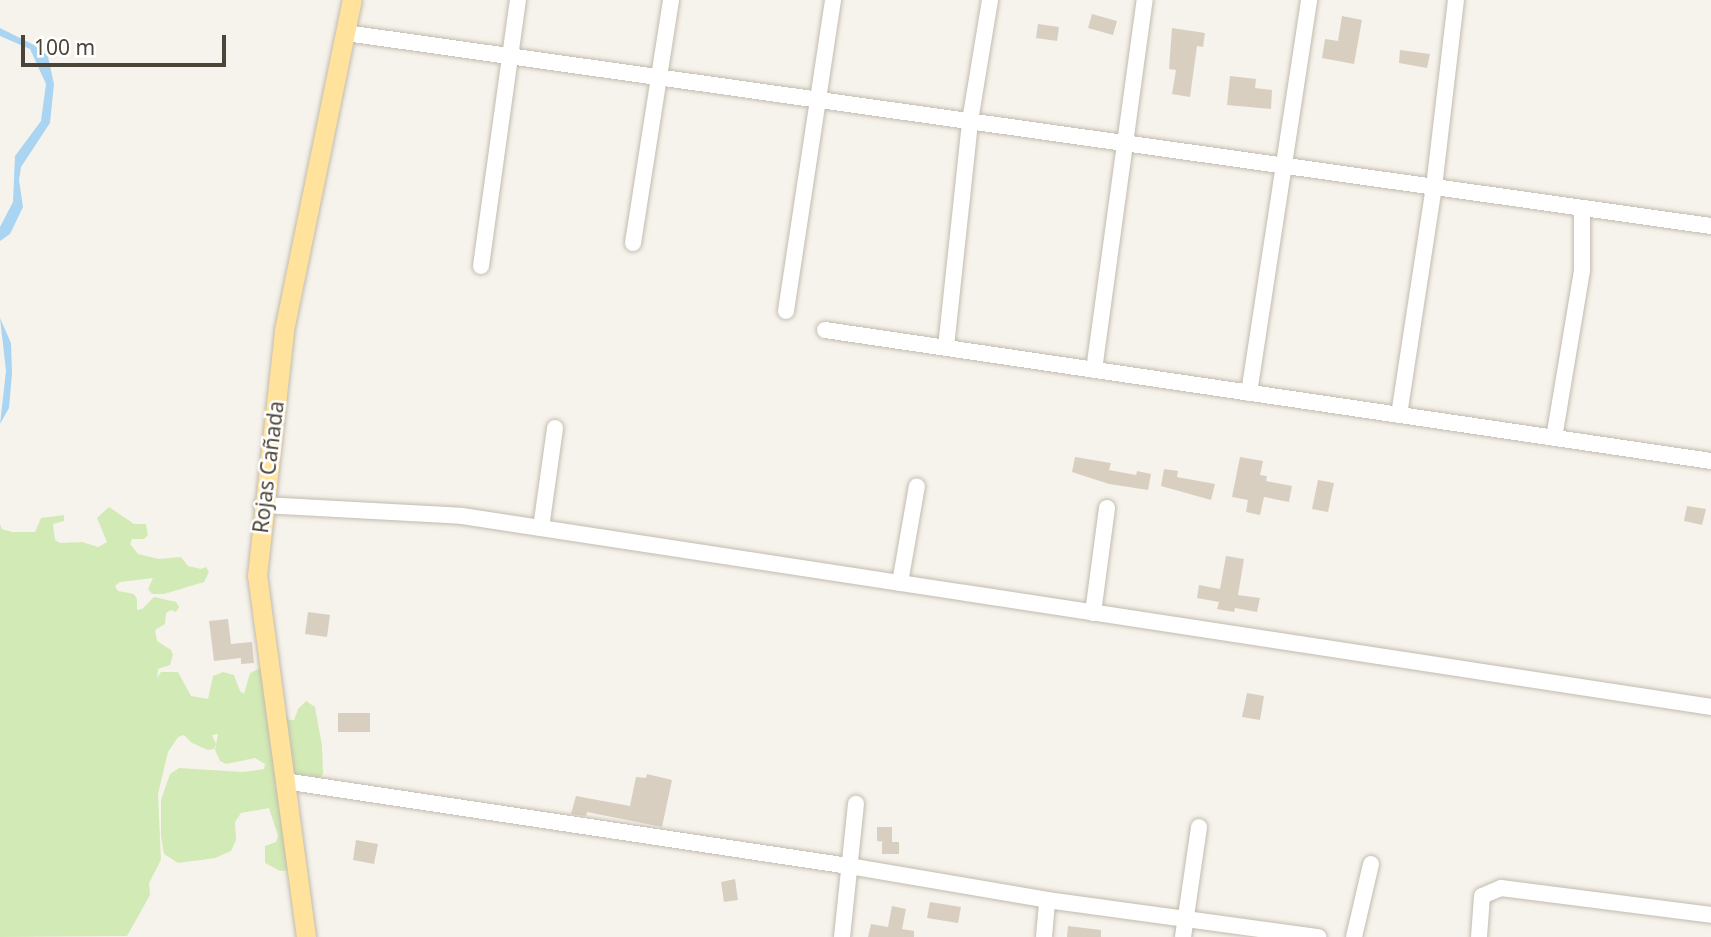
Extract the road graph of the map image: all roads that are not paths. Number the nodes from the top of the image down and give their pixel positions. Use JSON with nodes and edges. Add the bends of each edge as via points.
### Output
{"nodes":[{"id":1,"x":352,"y":0,"type":"edge"},
{"id":2,"x":518,"y":0,"type":"edge"},
{"id":3,"x":671,"y":0,"type":"edge"},
{"id":4,"x":833,"y":0,"type":"edge"},
{"id":5,"x":990,"y":0,"type":"edge"},
{"id":6,"x":1144,"y":0,"type":"edge"},
{"id":7,"x":1309,"y":0,"type":"edge"},
{"id":8,"x":1456,"y":0,"type":"edge"},
{"id":9,"x":346,"y":33,"type":"junction"},
{"id":10,"x":510,"y":57,"type":"junction"},
{"id":11,"x":657,"y":77,"type":"junction"},
{"id":12,"x":818,"y":100,"type":"junction"},
{"id":13,"x":970,"y":121,"type":"junction"},
{"id":14,"x":1126,"y":143,"type":"junction"},
{"id":15,"x":1286,"y":166,"type":"junction"},
{"id":16,"x":1434,"y":187,"type":"junction"},
{"id":17,"x":1582,"y":208,"type":"junction"},
{"id":18,"x":1711,"y":226,"type":"edge"},
{"id":19,"x":634,"y":243,"type":"dead end"},
{"id":20,"x":481,"y":266,"type":"dead end"},
{"id":21,"x":786,"y":311,"type":"dead end"},
{"id":22,"x":825,"y":330,"type":"dead end"},
{"id":23,"x":946,"y":348,"type":"junction"},
{"id":24,"x":1094,"y":370,"type":"junction"},
{"id":25,"x":1249,"y":393,"type":"junction"},
{"id":26,"x":1399,"y":415,"type":"junction"},
{"id":27,"x":555,"y":428,"type":"dead end"},
{"id":28,"x":1554,"y":438,"type":"junction"},
{"id":29,"x":1710,"y":456,"type":"edge"},
{"id":30,"x":917,"y":486,"type":"dead end"},
{"id":31,"x":262,"y":505,"type":"junction"},
{"id":32,"x":1107,"y":508,"type":"dead end"},
{"id":33,"x":541,"y":528,"type":"junction"},
{"id":34,"x":900,"y":583,"type":"junction"},
{"id":35,"x":1093,"y":613,"type":"junction"},
{"id":36,"x":1711,"y":707,"type":"edge"},
{"id":37,"x":284,"y":781,"type":"junction"},
{"id":38,"x":856,"y":804,"type":"dead end"},
{"id":39,"x":1199,"y":827,"type":"dead end"},
{"id":40,"x":1371,"y":864,"type":"dead end"},
{"id":41,"x":849,"y":866,"type":"junction"},
{"id":42,"x":1047,"y":900,"type":"junction"},
{"id":43,"x":1711,"y":915,"type":"edge"},
{"id":44,"x":1185,"y":919,"type":"junction"},
{"id":45,"x":306,"y":937,"type":"edge"},
{"id":46,"x":842,"y":937,"type":"edge"},
{"id":47,"x":1044,"y":937,"type":"edge"},
{"id":48,"x":1183,"y":937,"type":"edge"},
{"id":49,"x":1318,"y":937,"type":"edge"},
{"id":50,"x":1354,"y":937,"type":"edge"},
{"id":51,"x":1479,"y":937,"type":"edge"}],
"edges":[{"from":1,"to":9,"type":"main road","name":"Rojas Cañada"},
{"from":2,"to":10,"type":"street"},
{"from":3,"to":11,"type":"street"},
{"from":4,"to":12,"type":"street"},
{"from":5,"to":13,"type":"street"},
{"from":6,"to":14,"type":"street"},
{"from":7,"to":15,"type":"street"},
{"from":8,"to":16,"type":"street"},
{"from":9,"to":10,"type":"street"},
{"from":9,"to":31,"type":"main road","name":"Rojas Cañada","via":[[284,330]]},
{"from":10,"to":11,"type":"street"},
{"from":10,"to":20,"type":"street"},
{"from":11,"to":12,"type":"street"},
{"from":11,"to":19,"type":"street"},
{"from":12,"to":13,"type":"street"},
{"from":12,"to":21,"type":"street"},
{"from":13,"to":14,"type":"street"},
{"from":13,"to":23,"type":"street"},
{"from":14,"to":15,"type":"street"},
{"from":14,"to":24,"type":"street"},
{"from":15,"to":16,"type":"street"},
{"from":15,"to":25,"type":"street"},
{"from":16,"to":17,"type":"street"},
{"from":16,"to":26,"type":"street"},
{"from":17,"to":18,"type":"street"},
{"from":17,"to":28,"type":"street","via":[[1582,270]]},
{"from":22,"to":23,"type":"street"},
{"from":23,"to":24,"type":"street"},
{"from":24,"to":25,"type":"street"},
{"from":25,"to":26,"type":"street"},
{"from":26,"to":28,"type":"street"},
{"from":27,"to":33,"type":"street"},
{"from":28,"to":29,"type":"street"},
{"from":30,"to":34,"type":"street"},
{"from":31,"to":33,"type":"street","via":[[462,516]]},
{"from":31,"to":37,"type":"main road","name":"Rojas Cañada","via":[[257,576]]},
{"from":32,"to":35,"type":"street"},
{"from":33,"to":34,"type":"street"},
{"from":34,"to":35,"type":"street"},
{"from":35,"to":36,"type":"street"},
{"from":37,"to":41,"type":"street"},
{"from":37,"to":45,"type":"main road","name":"Rojas Cañada"},
{"from":38,"to":41,"type":"street"},
{"from":39,"to":44,"type":"street"},
{"from":40,"to":50,"type":"street"},
{"from":41,"to":42,"type":"street"},
{"from":41,"to":46,"type":"street"},
{"from":42,"to":44,"type":"street"},
{"from":42,"to":47,"type":"street"},
{"from":43,"to":51,"type":"street","via":[[1501,888],[1482,896]]},
{"from":44,"to":48,"type":"street"},
{"from":44,"to":49,"type":"street"}]}
